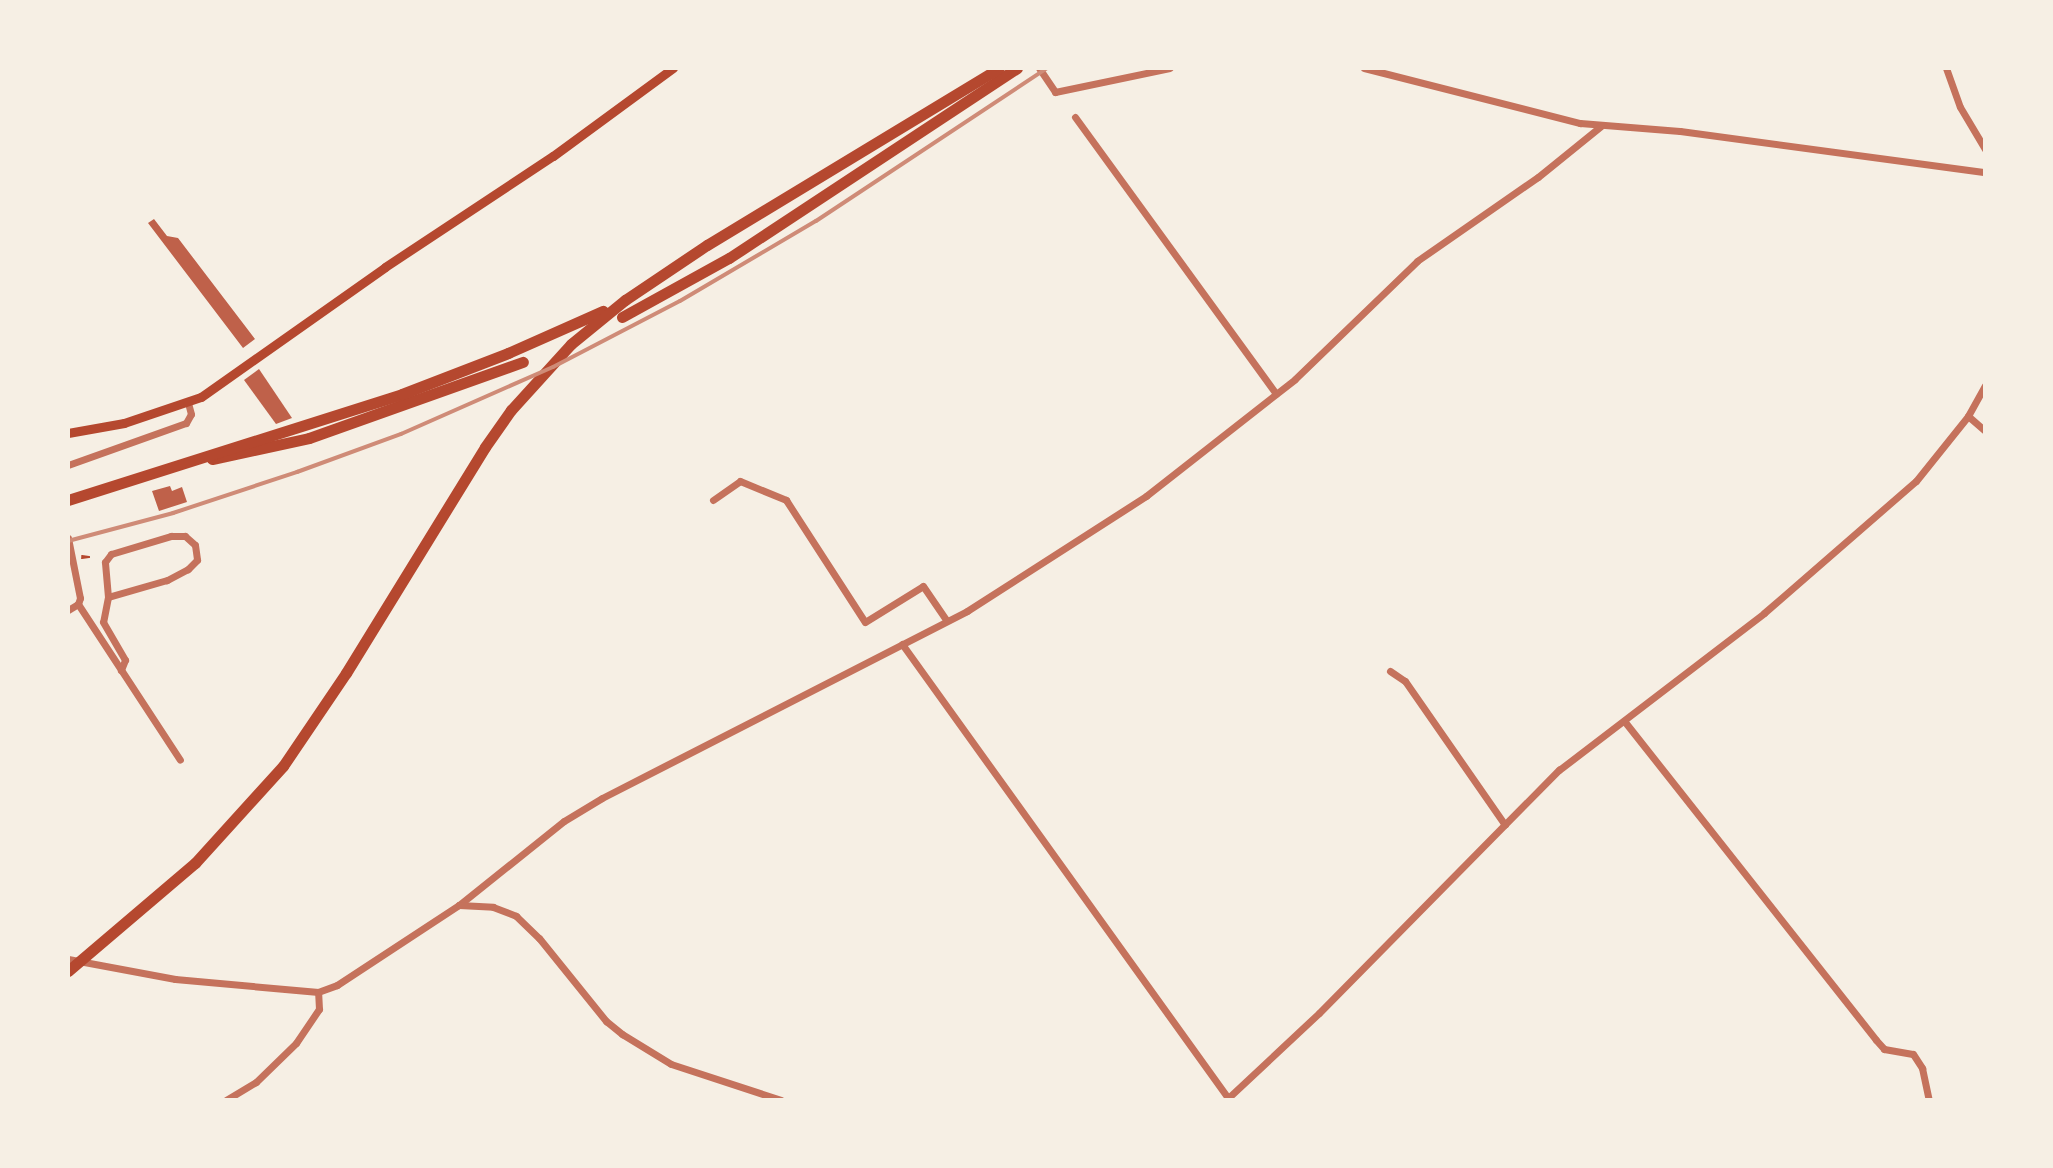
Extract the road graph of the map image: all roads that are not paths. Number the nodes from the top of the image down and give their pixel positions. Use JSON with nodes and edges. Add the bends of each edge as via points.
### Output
{"nodes":[{"id":1,"x":673,"y":68,"type":"edge"},
{"id":2,"x":999,"y":68,"type":"edge"},
{"id":3,"x":1017,"y":68,"type":"edge"},
{"id":4,"x":1039,"y":68,"type":"edge"},
{"id":5,"x":1170,"y":68,"type":"edge"},
{"id":6,"x":1364,"y":68,"type":"edge"},
{"id":7,"x":1946,"y":68,"type":"edge"},
{"id":8,"x":1075,"y":117,"type":"dead end"},
{"id":9,"x":1601,"y":126,"type":"junction"},
{"id":10,"x":1985,"y":149,"type":"edge"},
{"id":11,"x":1985,"y":172,"type":"edge"},
{"id":12,"x":625,"y":300,"type":"junction"},
{"id":13,"x":622,"y":317,"type":"dead end"},
{"id":14,"x":523,"y":362,"type":"dead end"},
{"id":15,"x":1985,"y":385,"type":"edge"},
{"id":16,"x":1276,"y":394,"type":"junction"},
{"id":17,"x":188,"y":403,"type":"junction"},
{"id":18,"x":1968,"y":416,"type":"junction"},
{"id":19,"x":1985,"y":431,"type":"edge"},
{"id":20,"x":68,"y":433,"type":"edge"},
{"id":21,"x":68,"y":465,"type":"edge"},
{"id":22,"x":180,"y":465,"type":"junction"},
{"id":23,"x":68,"y":500,"type":"edge"},
{"id":24,"x":713,"y":500,"type":"dead end"},
{"id":25,"x":68,"y":538,"type":"edge"},
{"id":26,"x":108,"y":597,"type":"junction"},
{"id":27,"x":78,"y":604,"type":"junction"},
{"id":28,"x":68,"y":610,"type":"edge"},
{"id":29,"x":947,"y":621,"type":"junction"},
{"id":30,"x":902,"y":644,"type":"junction"},
{"id":31,"x":121,"y":670,"type":"junction"},
{"id":32,"x":1390,"y":671,"type":"dead end"},
{"id":33,"x":1625,"y":722,"type":"junction"},
{"id":34,"x":180,"y":760,"type":"dead end"},
{"id":35,"x":1505,"y":825,"type":"junction"},
{"id":36,"x":459,"y":905,"type":"junction"},
{"id":37,"x":68,"y":959,"type":"edge"},
{"id":38,"x":68,"y":971,"type":"edge"},
{"id":39,"x":318,"y":992,"type":"junction"},
{"id":40,"x":1227,"y":1099,"type":"edge"},
{"id":41,"x":226,"y":1100,"type":"edge"},
{"id":42,"x":781,"y":1100,"type":"edge"},
{"id":43,"x":1929,"y":1100,"type":"edge"}],
"edges":[{"from":1,"to":17,"type":"main road","via":[[553,156]]},
{"from":2,"to":12,"type":"highway"},
{"from":3,"to":13,"type":"highway","via":[[729,258]]},
{"from":4,"to":5,"type":"street","via":[[1055,92]]},
{"from":6,"to":9,"type":"street"},
{"from":7,"to":10,"type":"street","via":[[1960,107]]},
{"from":8,"to":16,"type":"street"},
{"from":9,"to":11,"type":"street","via":[[1680,131]]},
{"from":9,"to":16,"type":"street","via":[[1417,261]]},
{"from":12,"to":22,"type":"highway","via":[[457,374]]},
{"from":12,"to":38,"type":"highway","via":[[571,344],[511,410],[283,766],[195,863]]},
{"from":14,"to":22,"type":"highway","via":[[309,438]]},
{"from":15,"to":18,"type":"street"},
{"from":16,"to":29,"type":"street","via":[[1146,496]]},
{"from":17,"to":20,"type":"main road"},
{"from":17,"to":21,"type":"street","via":[[191,414],[186,423]]},
{"from":18,"to":19,"type":"street"},
{"from":18,"to":33,"type":"street","via":[[1916,481],[1764,613]]},
{"from":22,"to":23,"type":"highway"},
{"from":24,"to":29,"type":"street","via":[[740,481],[786,500],[865,622],[923,586]]},
{"from":25,"to":27,"type":"street"},
{"from":26,"to":26,"type":"street","via":[[188,569],[197,560],[195,545],[185,536],[171,536],[111,554],[105,562]]},
{"from":26,"to":31,"type":"street","via":[[103,622],[125,660]]},
{"from":27,"to":28,"type":"street"},
{"from":27,"to":31,"type":"street"},
{"from":29,"to":30,"type":"street"},
{"from":30,"to":36,"type":"street","via":[[602,798],[564,821]]},
{"from":30,"to":40,"type":"street"},
{"from":31,"to":34,"type":"street"},
{"from":32,"to":35,"type":"street","via":[[1405,681]]},
{"from":33,"to":35,"type":"street","via":[[1559,770]]},
{"from":33,"to":43,"type":"street","via":[[1876,1040],[1884,1049],[1913,1054]]},
{"from":35,"to":40,"type":"street"},
{"from":36,"to":39,"type":"street","via":[[337,985]]},
{"from":36,"to":42,"type":"street","via":[[493,907],[516,916],[606,1021],[671,1064]]},
{"from":37,"to":39,"type":"street","via":[[175,979]]},
{"from":39,"to":41,"type":"street","via":[[319,1009],[296,1043],[256,1082]]}]}
